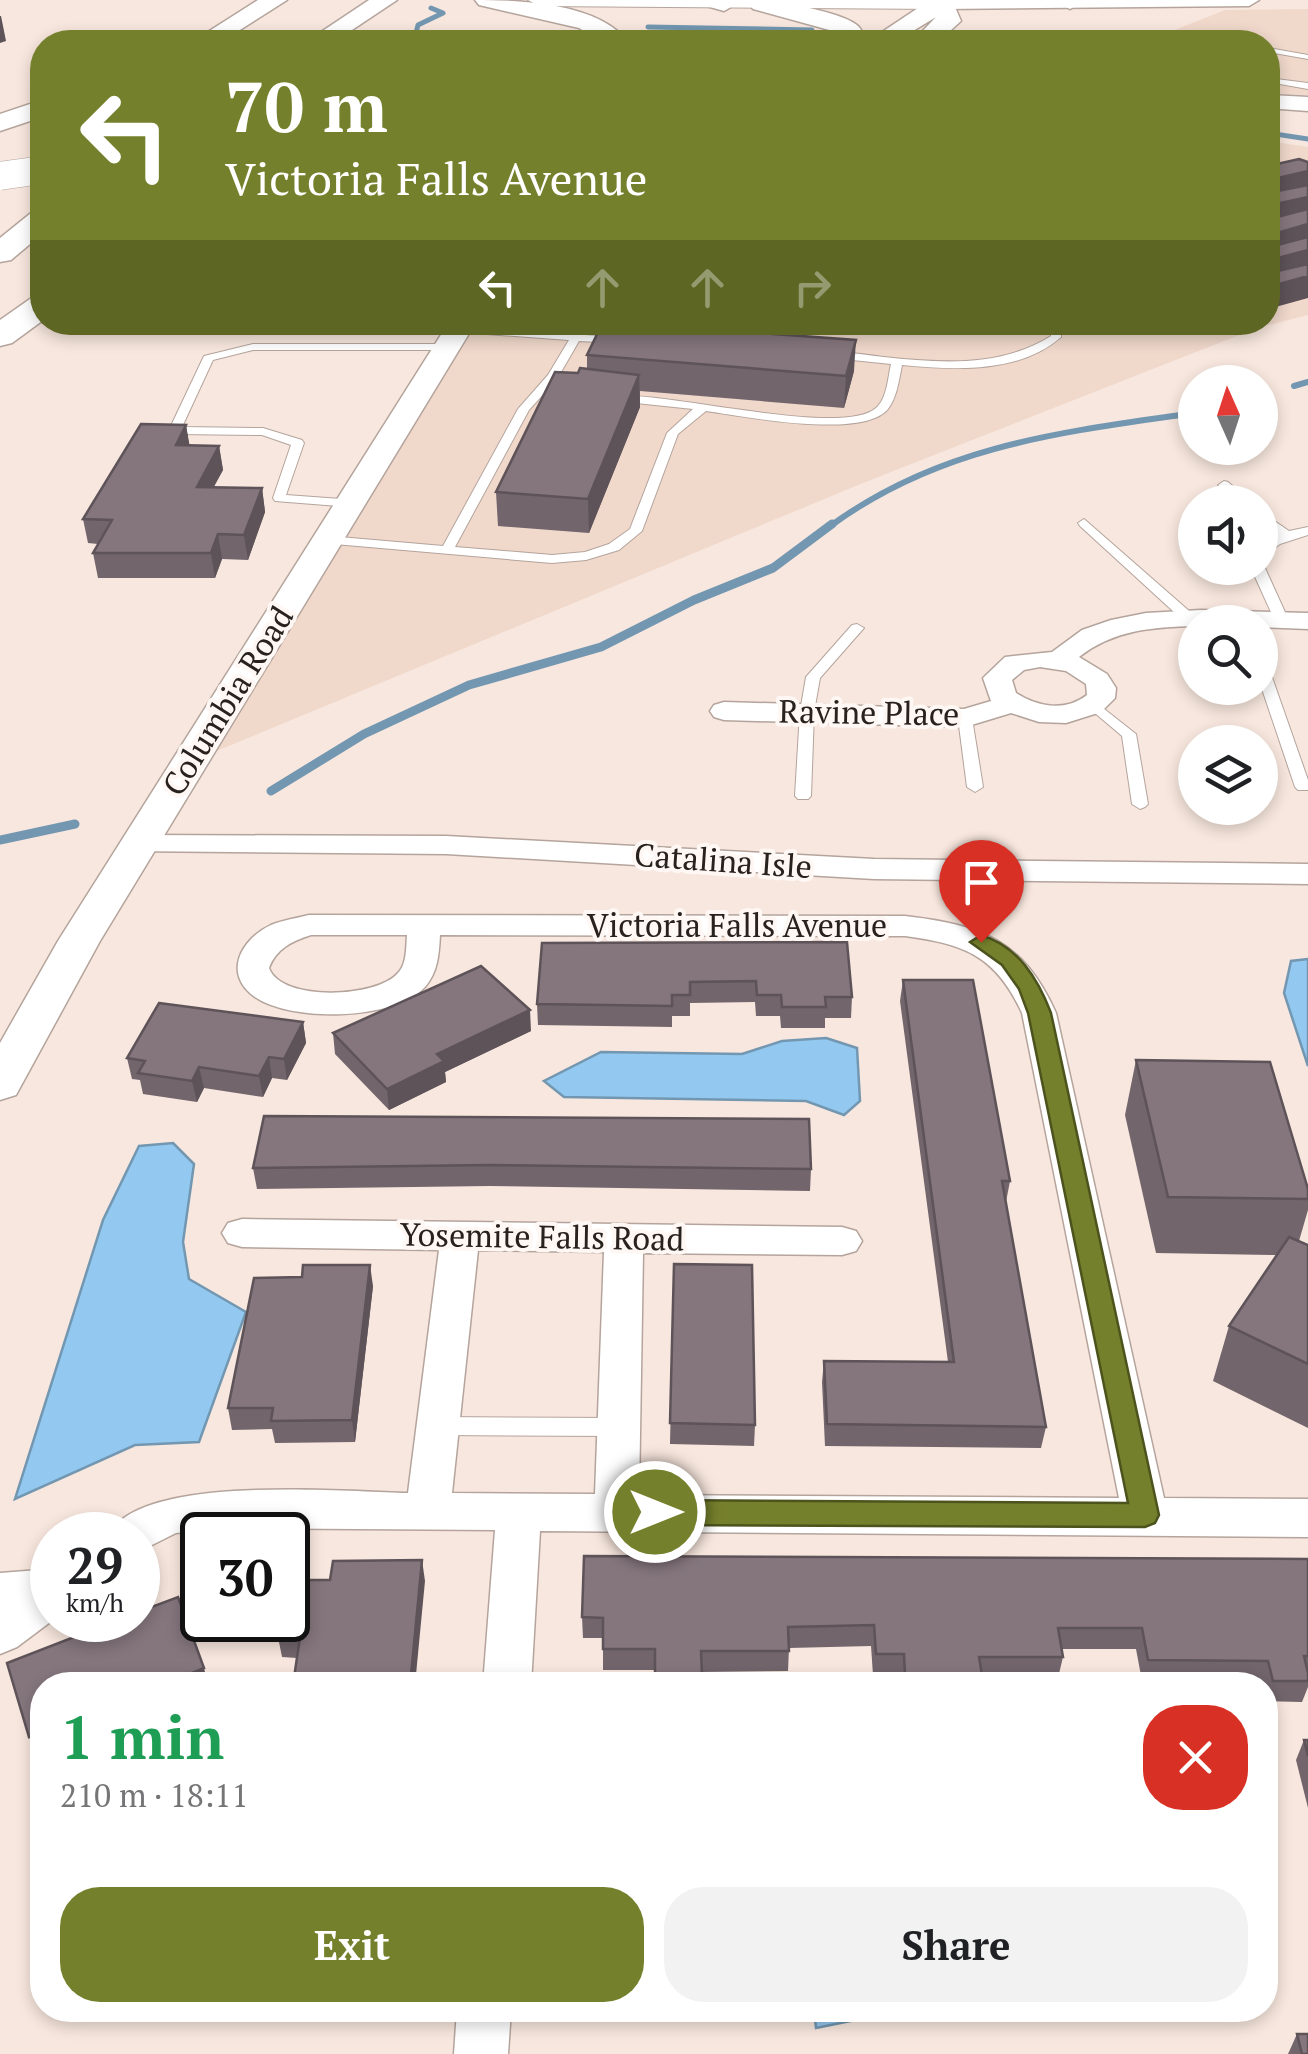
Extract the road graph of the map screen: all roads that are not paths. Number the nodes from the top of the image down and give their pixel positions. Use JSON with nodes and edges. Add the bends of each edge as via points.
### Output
{"nodes":[{"id":1,"x":275,"y":0,"type":"edge"},
{"id":2,"x":340,"y":0,"type":"edge"},
{"id":3,"x":384,"y":0,"type":"edge"},
{"id":4,"x":488,"y":0,"type":"edge"},
{"id":5,"x":539,"y":0,"type":"edge"},
{"id":6,"x":574,"y":0,"type":"edge"},
{"id":7,"x":588,"y":0,"type":"edge"},
{"id":8,"x":1248,"y":0,"type":"edge"},
{"id":9,"x":1067,"y":1,"type":"edge"},
{"id":10,"x":718,"y":2,"type":"edge"},
{"id":11,"x":943,"y":2,"type":"edge"},
{"id":12,"x":761,"y":4,"type":"junction"},
{"id":13,"x":236,"y":22,"type":"junction"},
{"id":14,"x":208,"y":30,"type":"edge"},
{"id":15,"x":223,"y":30,"type":"edge"},
{"id":16,"x":296,"y":30,"type":"edge"},
{"id":17,"x":337,"y":30,"type":"edge"},
{"id":18,"x":604,"y":30,"type":"edge"},
{"id":19,"x":847,"y":30,"type":"edge"},
{"id":20,"x":899,"y":30,"type":"edge"},
{"id":21,"x":939,"y":30,"type":"edge"},
{"id":22,"x":1280,"y":53,"type":"edge"},
{"id":23,"x":1287,"y":54,"type":"junction"},
{"id":24,"x":1308,"y":57,"type":"edge"},
{"id":25,"x":1280,"y":58,"type":"edge"},
{"id":26,"x":1280,"y":82,"type":"edge"},
{"id":27,"x":1308,"y":86,"type":"edge"},
{"id":28,"x":1280,"y":103,"type":"edge"},
{"id":29,"x":1308,"y":104,"type":"edge"},
{"id":30,"x":30,"y":113,"type":"edge"},
{"id":31,"x":0,"y":124,"type":"edge"},
{"id":32,"x":30,"y":161,"type":"edge"},
{"id":33,"x":30,"y":172,"type":"edge"},
{"id":34,"x":0,"y":176,"type":"edge"},
{"id":35,"x":0,"y":184,"type":"edge"},
{"id":36,"x":30,"y":228,"type":"edge"},
{"id":37,"x":0,"y":252,"type":"edge"},
{"id":38,"x":30,"y":315,"type":"edge"},
{"id":39,"x":428,"y":335,"type":"edge"},
{"id":40,"x":456,"y":335,"type":"edge"},
{"id":41,"x":505,"y":335,"type":"edge"},
{"id":42,"x":579,"y":335,"type":"edge"},
{"id":43,"x":1056,"y":335,"type":"edge"},
{"id":44,"x":0,"y":336,"type":"edge"},
{"id":45,"x":576,"y":338,"type":"junction"},
{"id":46,"x":633,"y":341,"type":"edge"},
{"id":47,"x":822,"y":354,"type":"edge"},
{"id":48,"x":898,"y":360,"type":"junction"},
{"id":49,"x":542,"y":389,"type":"junction"},
{"id":50,"x":560,"y":391,"type":"edge"},
{"id":51,"x":596,"y":395,"type":"edge"},
{"id":52,"x":703,"y":407,"type":"junction"},
{"id":53,"x":351,"y":503,"type":"junction"},
{"id":54,"x":1084,"y":523,"type":"dead end"},
{"id":55,"x":1278,"y":529,"type":"edge"},
{"id":56,"x":1308,"y":531,"type":"edge"},
{"id":57,"x":1286,"y":535,"type":"junction"},
{"id":58,"x":1278,"y":539,"type":"edge"},
{"id":59,"x":328,"y":540,"type":"junction"},
{"id":60,"x":448,"y":550,"type":"junction"},
{"id":61,"x":1270,"y":585,"type":"edge"},
{"id":62,"x":1178,"y":608,"type":"edge"},
{"id":63,"x":1178,"y":621,"type":"edge"},
{"id":64,"x":1295,"y":621,"type":"edge"},
{"id":65,"x":857,"y":628,"type":"dead end"},
{"id":66,"x":1059,"y":660,"type":"junction"},
{"id":67,"x":1012,"y":704,"type":"junction"},
{"id":68,"x":1094,"y":705,"type":"junction"},
{"id":69,"x":1275,"y":705,"type":"edge"},
{"id":70,"x":724,"y":711,"type":"dead end"},
{"id":71,"x":807,"y":712,"type":"junction"},
{"id":72,"x":964,"y":718,"type":"junction"},
{"id":73,"x":1303,"y":787,"type":"dead end"},
{"id":74,"x":975,"y":788,"type":"dead end"},
{"id":75,"x":804,"y":796,"type":"dead end"},
{"id":76,"x":1140,"y":804,"type":"dead end"},
{"id":77,"x":139,"y":844,"type":"junction"},
{"id":78,"x":1308,"y":874,"type":"edge"},
{"id":79,"x":424,"y":926,"type":"dead end"},
{"id":80,"x":0,"y":1084,"type":"edge"},
{"id":81,"x":242,"y":1232,"type":"dead end"},
{"id":82,"x":460,"y":1236,"type":"junction"},
{"id":83,"x":624,"y":1238,"type":"junction"},
{"id":84,"x":842,"y":1241,"type":"dead end"},
{"id":85,"x":438,"y":1426,"type":"junction"},
{"id":86,"x":619,"y":1427,"type":"junction"},
{"id":87,"x":428,"y":1512,"type":"junction"},
{"id":88,"x":519,"y":1512,"type":"junction"},
{"id":89,"x":617,"y":1512,"type":"junction"},
{"id":90,"x":1145,"y":1515,"type":"junction"},
{"id":91,"x":1308,"y":1518,"type":"edge"},
{"id":92,"x":160,"y":1520,"type":"edge"},
{"id":93,"x":30,"y":1592,"type":"edge"},
{"id":94,"x":0,"y":1593,"type":"edge"},
{"id":95,"x":30,"y":1609,"type":"edge"},
{"id":96,"x":0,"y":1633,"type":"edge"},
{"id":97,"x":508,"y":1672,"type":"edge"},
{"id":98,"x":483,"y":2022,"type":"edge"},
{"id":99,"x":481,"y":2054,"type":"edge"}],
"edges":[{"from":1,"to":13,"type":"highway"},
{"from":2,"to":16,"type":"highway"},
{"from":3,"to":17,"type":"highway"},
{"from":4,"to":18,"type":"highway"},
{"from":5,"to":6,"type":"main road"},
{"from":7,"to":10,"type":"main road"},
{"from":8,"to":9,"type":"street"},
{"from":9,"to":11,"type":"street"},
{"from":10,"to":12,"type":"main road"},
{"from":11,"to":12,"type":"main road"},
{"from":11,"to":20,"type":"highway"},
{"from":11,"to":21,"type":"highway","via":[[949,22]]},
{"from":12,"to":19,"type":"highway"},
{"from":13,"to":14,"type":"highway"},
{"from":13,"to":15,"type":"highway"},
{"from":22,"to":23,"type":"lane"},
{"from":23,"to":24,"type":"lane"},
{"from":23,"to":25,"type":"lane"},
{"from":26,"to":27,"type":"lane"},
{"from":28,"to":29,"type":"street"},
{"from":30,"to":31,"type":"highway"},
{"from":32,"to":35,"type":"highway"},
{"from":33,"to":34,"type":"highway","bridge":true},
{"from":36,"to":37,"type":"highway"},
{"from":38,"to":44,"type":"highway"},
{"from":39,"to":53,"type":"lane","via":[[253,347],[208,358],[174,430],[263,432],[298,443],[280,498]]},
{"from":40,"to":53,"type":"street","name":"Columbia Road"},
{"from":41,"to":45,"type":"lane"},
{"from":42,"to":45,"type":"lane"},
{"from":43,"to":48,"type":"lane","via":[[1042,349],[1011,361]]},
{"from":45,"to":46,"type":"lane"},
{"from":45,"to":49,"type":"lane"},
{"from":47,"to":48,"type":"lane"},
{"from":48,"to":52,"type":"lane","via":[[886,402],[866,419]]},
{"from":49,"to":50,"type":"lane"},
{"from":49,"to":60,"type":"lane","via":[[524,409]]},
{"from":51,"to":52,"type":"lane"},
{"from":52,"to":60,"type":"lane","via":[[673,434],[636,531],[614,546],[552,559]]},
{"from":53,"to":59,"type":"street","name":"Columbia Road"},
{"from":54,"to":62,"type":"lane"},
{"from":55,"to":57,"type":"lane"},
{"from":56,"to":57,"type":"lane"},
{"from":57,"to":58,"type":"lane"},
{"from":59,"to":60,"type":"lane"},
{"from":59,"to":77,"type":"street","name":"Columbia Road"},
{"from":61,"to":64,"type":"lane"},
{"from":63,"to":66,"type":"street","via":[[1121,624],[1092,635]]},
{"from":65,"to":71,"type":"lane","via":[[813,677]]},
{"from":66,"to":67,"type":"street","via":[[1030,660],[1003,670],[997,688]]},
{"from":66,"to":68,"type":"street","via":[[1098,680],[1101,698]]},
{"from":67,"to":68,"type":"street","via":[[1054,715]]},
{"from":67,"to":72,"type":"street","name":"Ravine Place"},
{"from":68,"to":76,"type":"lane","via":[[1129,734]]},
{"from":69,"to":73,"type":"lane"},
{"from":70,"to":71,"type":"street","name":"Ravine Place"},
{"from":71,"to":72,"type":"street","name":"Ravine Place"},
{"from":71,"to":75,"type":"lane"},
{"from":72,"to":74,"type":"lane"},
{"from":77,"to":78,"type":"street","name":"Catalina Isle","via":[[428,844],[874,869]]},
{"from":77,"to":80,"type":"street","name":"Columbia Road"},
{"from":79,"to":90,"type":"street","name":"Victoria Falls Avenue","via":[[906,926],[946,930],[1010,960],[1040,1013]]},
{"from":81,"to":82,"type":"street","name":"Yosemite Falls Road"},
{"from":82,"to":83,"type":"street","name":"Yosemite Falls Road"},
{"from":82,"to":85,"type":"street"},
{"from":83,"to":84,"type":"street","name":"Yosemite Falls Road"},
{"from":83,"to":86,"type":"street"},
{"from":85,"to":86,"type":"lane"},
{"from":85,"to":87,"type":"street"},
{"from":86,"to":89,"type":"street"},
{"from":87,"to":88,"type":"street"},
{"from":87,"to":92,"type":"street","via":[[233,1510]]},
{"from":88,"to":89,"type":"street"},
{"from":88,"to":97,"type":"street"},
{"from":89,"to":90,"type":"street"},
{"from":90,"to":91,"type":"street"},
{"from":93,"to":94,"type":"street"},
{"from":95,"to":96,"type":"street"},
{"from":98,"to":99,"type":"street"}]}
